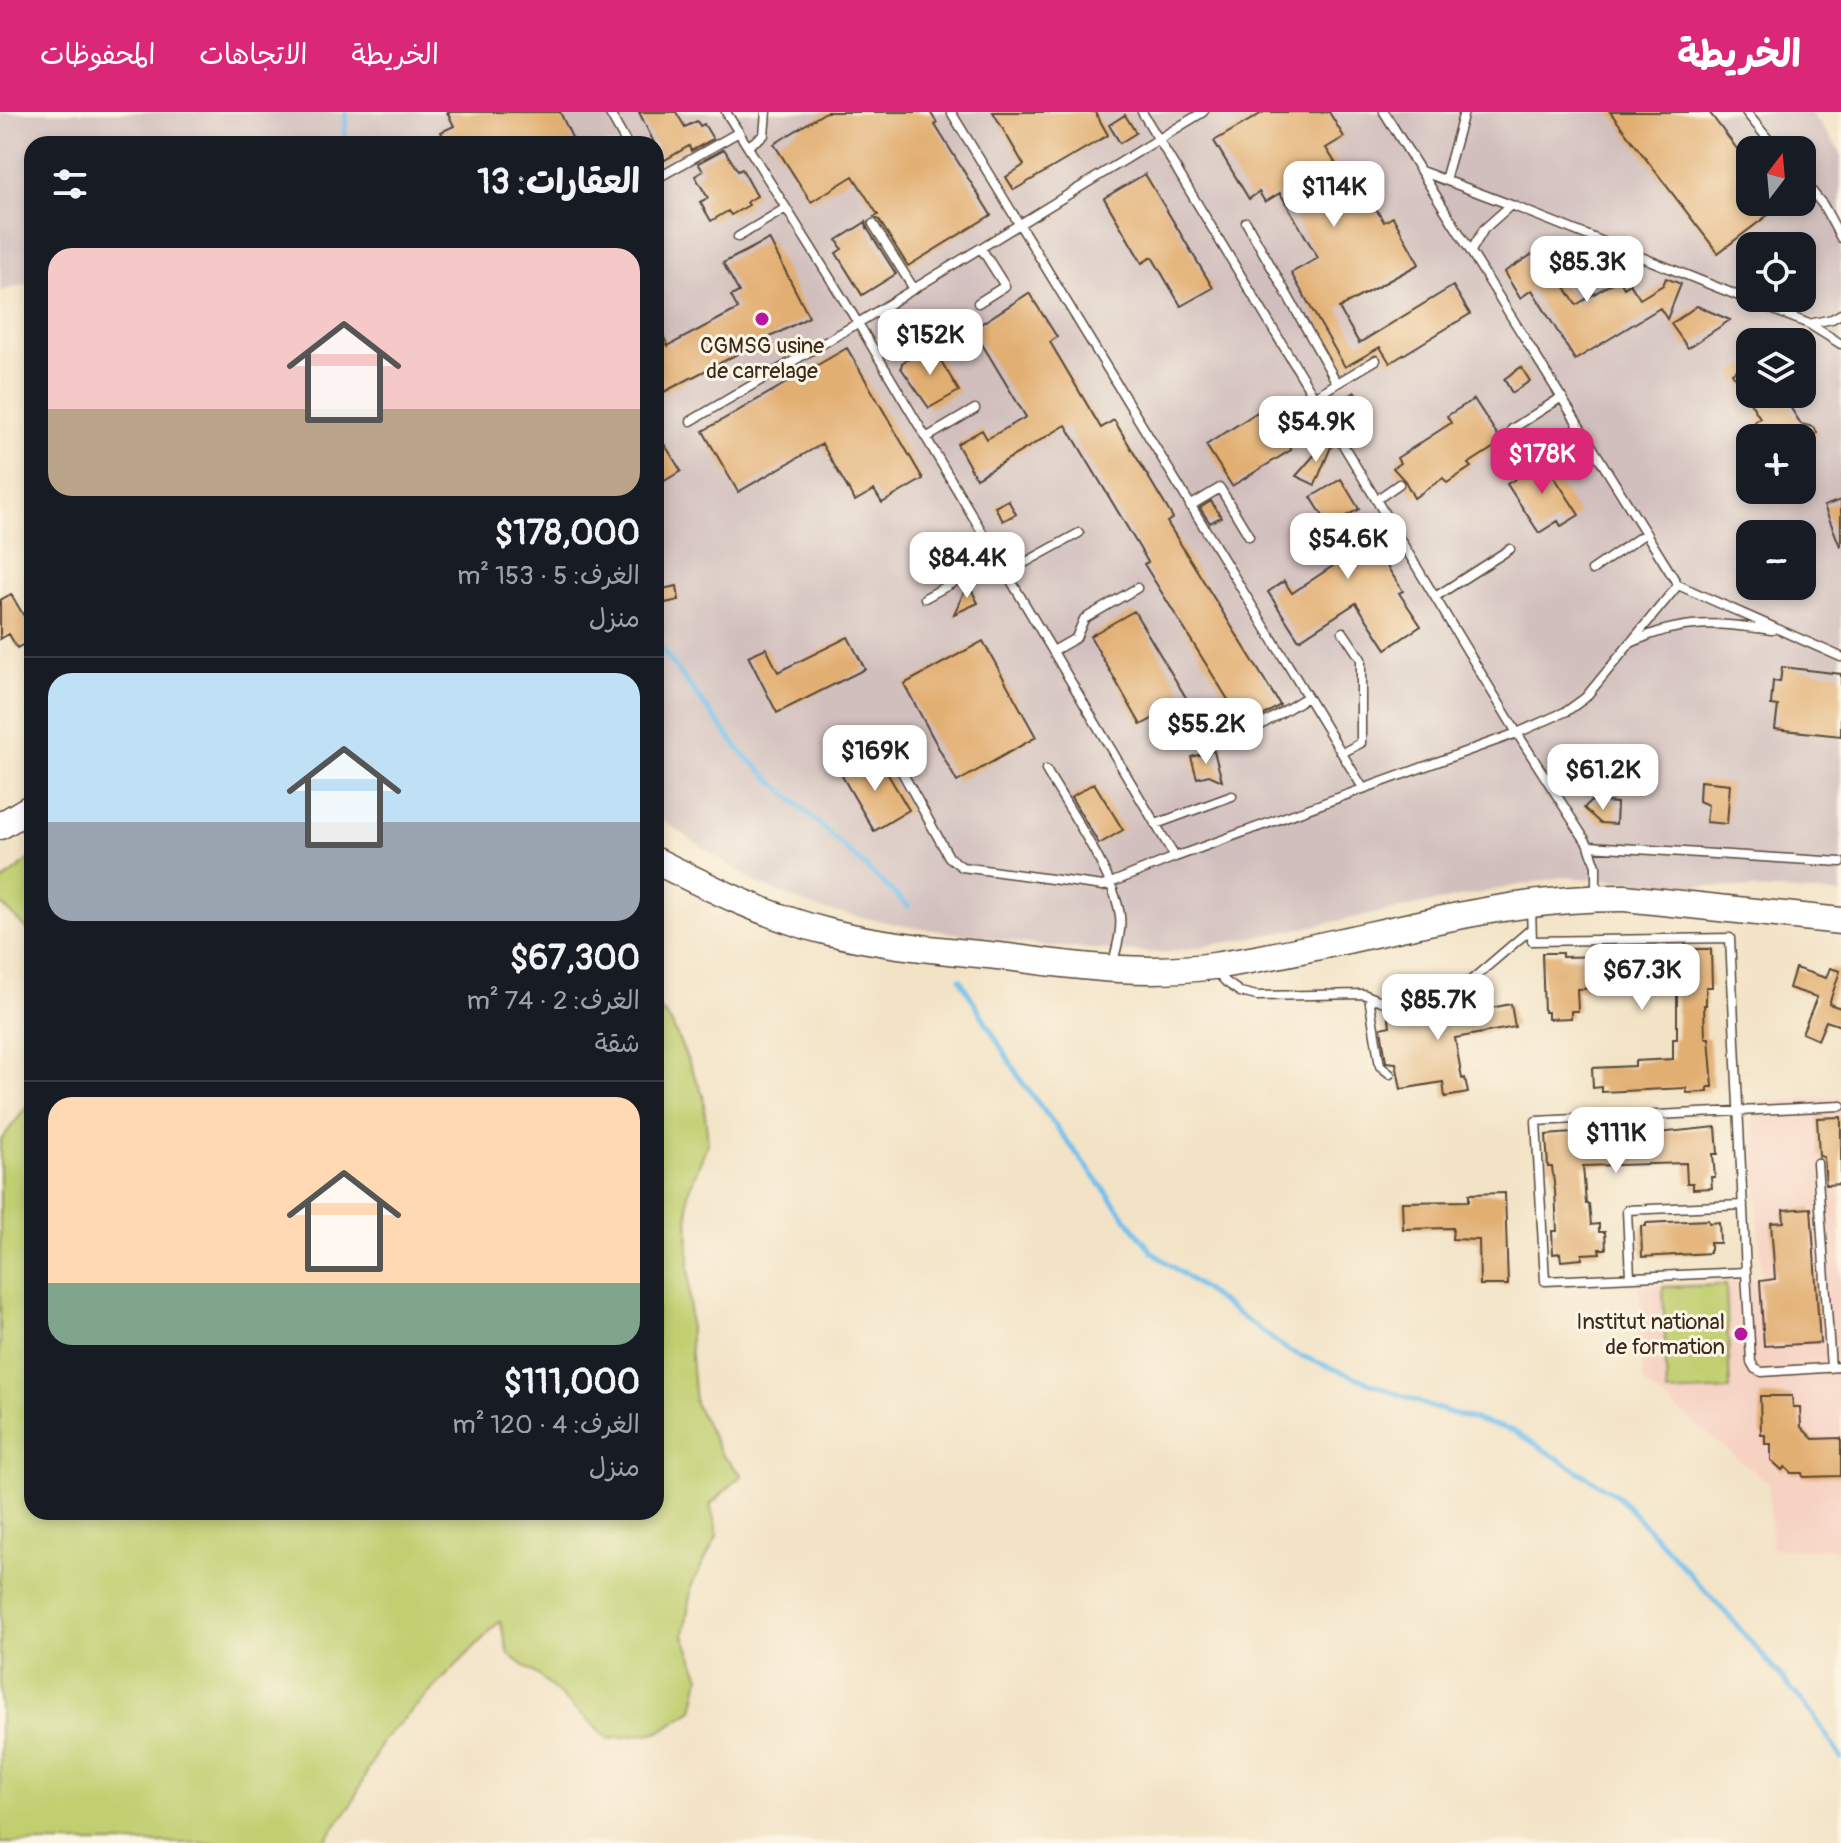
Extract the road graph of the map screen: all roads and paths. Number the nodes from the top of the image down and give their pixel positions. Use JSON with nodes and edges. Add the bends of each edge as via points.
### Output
{"nodes":[{"id":1,"x":609,"y":112,"type":"edge"},
{"id":2,"x":726,"y":112,"type":"edge"},
{"id":3,"x":766,"y":112,"type":"edge"},
{"id":4,"x":951,"y":112,"type":"edge"},
{"id":5,"x":1142,"y":112,"type":"edge"},
{"id":6,"x":1203,"y":112,"type":"edge"},
{"id":7,"x":1384,"y":112,"type":"edge"},
{"id":8,"x":1464,"y":112,"type":"edge"},
{"id":9,"x":1746,"y":112,"type":"edge"},
{"id":10,"x":739,"y":132,"type":"junction"},
{"id":11,"x":622,"y":136,"type":"edge"},
{"id":12,"x":1766,"y":136,"type":"edge"},
{"id":13,"x":1159,"y":139,"type":"junction"},
{"id":14,"x":748,"y":146,"type":"junction"},
{"id":15,"x":1421,"y":171,"type":"junction"},
{"id":16,"x":664,"y":174,"type":"edge"},
{"id":17,"x":1445,"y":180,"type":"junction"},
{"id":18,"x":1816,"y":196,"type":"edge"},
{"id":19,"x":1511,"y":205,"type":"junction"},
{"id":20,"x":786,"y":208,"type":"junction"},
{"id":21,"x":1246,"y":222,"type":"dead end"},
{"id":22,"x":873,"y":224,"type":"dead end"},
{"id":23,"x":1019,"y":225,"type":"junction"},
{"id":24,"x":738,"y":237,"type":"dead end"},
{"id":25,"x":1841,"y":238,"type":"edge"},
{"id":26,"x":981,"y":248,"type":"junction"},
{"id":27,"x":1471,"y":251,"type":"junction"},
{"id":28,"x":914,"y":289,"type":"junction"},
{"id":29,"x":978,"y":303,"type":"dead end"},
{"id":30,"x":878,"y":311,"type":"junction"},
{"id":31,"x":1841,"y":314,"type":"edge"},
{"id":32,"x":858,"y":323,"type":"junction"},
{"id":33,"x":1809,"y":324,"type":"junction"},
{"id":34,"x":1841,"y":344,"type":"edge"},
{"id":35,"x":901,"y":349,"type":"dead end"},
{"id":36,"x":1376,"y":360,"type":"dead end"},
{"id":37,"x":1337,"y":383,"type":"junction"},
{"id":38,"x":1314,"y":397,"type":"junction"},
{"id":39,"x":1562,"y":397,"type":"junction"},
{"id":40,"x":975,"y":409,"type":"dead end"},
{"id":41,"x":691,"y":421,"type":"dead end"},
{"id":42,"x":1512,"y":429,"type":"dead end"},
{"id":43,"x":926,"y":438,"type":"junction"},
{"id":44,"x":1399,"y":484,"type":"dead end"},
{"id":45,"x":1376,"y":500,"type":"junction"},
{"id":46,"x":1190,"y":506,"type":"junction"},
{"id":47,"x":1079,"y":533,"type":"dead end"},
{"id":48,"x":1646,"y":533,"type":"junction"},
{"id":49,"x":1249,"y":536,"type":"dead end"},
{"id":50,"x":1510,"y":549,"type":"dead end"},
{"id":51,"x":998,"y":558,"type":"junction"},
{"id":52,"x":1592,"y":570,"type":"dead end"},
{"id":53,"x":1006,"y":573,"type":"junction"},
{"id":54,"x":1678,"y":585,"type":"junction"},
{"id":55,"x":1137,"y":588,"type":"dead end"},
{"id":56,"x":1435,"y":597,"type":"junction"},
{"id":57,"x":925,"y":598,"type":"dead end"},
{"id":58,"x":1343,"y":632,"type":"dead end"},
{"id":59,"x":1784,"y":632,"type":"junction"},
{"id":60,"x":1631,"y":642,"type":"junction"},
{"id":61,"x":1053,"y":651,"type":"junction"},
{"id":62,"x":1841,"y":657,"type":"edge"},
{"id":63,"x":1307,"y":697,"type":"junction"},
{"id":64,"x":1517,"y":733,"type":"junction"},
{"id":65,"x":1238,"y":739,"type":"dead end"},
{"id":66,"x":1342,"y":753,"type":"junction"},
{"id":67,"x":897,"y":763,"type":"dead end"},
{"id":68,"x":1046,"y":770,"type":"dead end"},
{"id":69,"x":1363,"y":788,"type":"junction"},
{"id":70,"x":1232,"y":796,"type":"dead end"},
{"id":71,"x":1156,"y":824,"type":"junction"},
{"id":72,"x":1589,"y":846,"type":"junction"},
{"id":73,"x":1175,"y":857,"type":"junction"},
{"id":74,"x":1841,"y":862,"type":"edge"},
{"id":75,"x":664,"y":865,"type":"edge"},
{"id":76,"x":1111,"y":883,"type":"junction"},
{"id":77,"x":1596,"y":898,"type":"junction"},
{"id":78,"x":1531,"y":902,"type":"junction"},
{"id":79,"x":1729,"y":908,"type":"junction"},
{"id":80,"x":1841,"y":921,"type":"edge"},
{"id":81,"x":1531,"y":929,"type":"junction"},
{"id":82,"x":1730,"y":938,"type":"junction"},
{"id":83,"x":1212,"y":966,"type":"junction"},
{"id":84,"x":1111,"y":970,"type":"junction"},
{"id":85,"x":1369,"y":997,"type":"junction"},
{"id":86,"x":1390,"y":1074,"type":"dead end"},
{"id":87,"x":1841,"y":1106,"type":"edge"},
{"id":88,"x":1738,"y":1113,"type":"junction"},
{"id":89,"x":1817,"y":1163,"type":"dead end"},
{"id":90,"x":1743,"y":1205,"type":"junction"},
{"id":91,"x":1746,"y":1272,"type":"junction"},
{"id":92,"x":1630,"y":1277,"type":"junction"},
{"id":93,"x":1836,"y":1368,"type":"edge"}],
"edges":[{"from":1,"to":11,"type":"lane"},
{"from":2,"to":10,"type":"lane"},
{"from":3,"to":14,"type":"lane","via":[[764,135]]},
{"from":4,"to":23,"type":"lane"},
{"from":5,"to":13,"type":"lane"},
{"from":6,"to":13,"type":"lane"},
{"from":7,"to":15,"type":"lane"},
{"from":8,"to":17,"type":"lane"},
{"from":9,"to":12,"type":"lane"},
{"from":10,"to":14,"type":"lane"},
{"from":10,"to":16,"type":"lane"},
{"from":13,"to":23,"type":"lane"},
{"from":13,"to":38,"type":"lane"},
{"from":14,"to":20,"type":"lane"},
{"from":15,"to":17,"type":"lane"},
{"from":15,"to":27,"type":"lane"},
{"from":17,"to":19,"type":"lane"},
{"from":18,"to":25,"type":"lane"},
{"from":19,"to":27,"type":"lane","via":[[1484,229]]},
{"from":19,"to":33,"type":"lane"},
{"from":20,"to":24,"type":"lane"},
{"from":20,"to":32,"type":"lane"},
{"from":21,"to":37,"type":"lane"},
{"from":22,"to":28,"type":"lane"},
{"from":23,"to":26,"type":"lane"},
{"from":23,"to":46,"type":"lane"},
{"from":26,"to":28,"type":"lane"},
{"from":26,"to":29,"type":"lane","via":[[1005,286]]},
{"from":27,"to":39,"type":"lane"},
{"from":28,"to":30,"type":"lane"},
{"from":30,"to":32,"type":"lane"},
{"from":30,"to":35,"type":"lane"},
{"from":31,"to":33,"type":"lane"},
{"from":32,"to":41,"type":"lane"},
{"from":32,"to":43,"type":"lane"},
{"from":33,"to":34,"type":"lane"},
{"from":36,"to":37,"type":"lane"},
{"from":37,"to":38,"type":"lane"},
{"from":38,"to":45,"type":"lane"},
{"from":39,"to":42,"type":"lane"},
{"from":39,"to":48,"type":"lane"},
{"from":40,"to":43,"type":"lane"},
{"from":43,"to":51,"type":"lane"},
{"from":44,"to":45,"type":"lane"},
{"from":45,"to":56,"type":"lane"},
{"from":46,"to":49,"type":"lane","via":[[1220,488]]},
{"from":46,"to":63,"type":"lane"},
{"from":47,"to":53,"type":"lane"},
{"from":48,"to":52,"type":"lane"},
{"from":48,"to":54,"type":"lane"},
{"from":50,"to":56,"type":"lane"},
{"from":51,"to":53,"type":"lane"},
{"from":51,"to":57,"type":"lane"},
{"from":53,"to":61,"type":"lane"},
{"from":54,"to":59,"type":"lane"},
{"from":54,"to":60,"type":"lane"},
{"from":55,"to":61,"type":"lane","via":[[1084,619],[1076,638]]},
{"from":56,"to":64,"type":"lane"},
{"from":58,"to":66,"type":"lane","via":[[1361,659],[1361,743]]},
{"from":59,"to":60,"type":"lane","via":[[1701,623],[1657,630]]},
{"from":59,"to":62,"type":"lane"},
{"from":60,"to":64,"type":"lane","via":[[1585,698]]},
{"from":61,"to":71,"type":"lane"},
{"from":63,"to":65,"type":"lane"},
{"from":63,"to":66,"type":"lane"},
{"from":64,"to":69,"type":"lane"},
{"from":64,"to":72,"type":"lane"},
{"from":66,"to":69,"type":"lane"},
{"from":67,"to":76,"type":"lane","via":[[949,857],[962,867]]},
{"from":68,"to":76,"type":"lane"},
{"from":69,"to":73,"type":"lane"},
{"from":70,"to":71,"type":"lane"},
{"from":71,"to":73,"type":"lane"},
{"from":72,"to":74,"type":"lane"},
{"from":72,"to":77,"type":"lane","via":[[1596,866]]},
{"from":73,"to":76,"type":"lane"},
{"from":75,"to":84,"type":"main road","via":[[725,896],[830,933]]},
{"from":76,"to":84,"type":"lane","via":[[1120,917]]},
{"from":77,"to":78,"type":"main road"},
{"from":77,"to":79,"type":"main road"},
{"from":78,"to":81,"type":"lane"},
{"from":78,"to":83,"type":"main road"},
{"from":79,"to":80,"type":"main road"},
{"from":79,"to":82,"type":"lane"},
{"from":81,"to":82,"type":"lane","via":[[1532,941]]},
{"from":81,"to":85,"type":"lane","via":[[1469,982],[1384,1002]]},
{"from":82,"to":88,"type":"lane"},
{"from":83,"to":84,"type":"main road"},
{"from":83,"to":85,"type":"lane","via":[[1240,992],[1257,996]]},
{"from":85,"to":86,"type":"lane","via":[[1380,1066]]},
{"from":87,"to":88,"type":"lane"},
{"from":88,"to":90,"type":"lane"},
{"from":88,"to":92,"type":"lane","via":[[1536,1121],[1545,1281]]},
{"from":89,"to":93,"type":"lane"},
{"from":90,"to":91,"type":"lane"},
{"from":90,"to":92,"type":"lane","via":[[1627,1210]]},
{"from":91,"to":92,"type":"lane"},
{"from":91,"to":93,"type":"lane","via":[[1755,1369]]}]}
